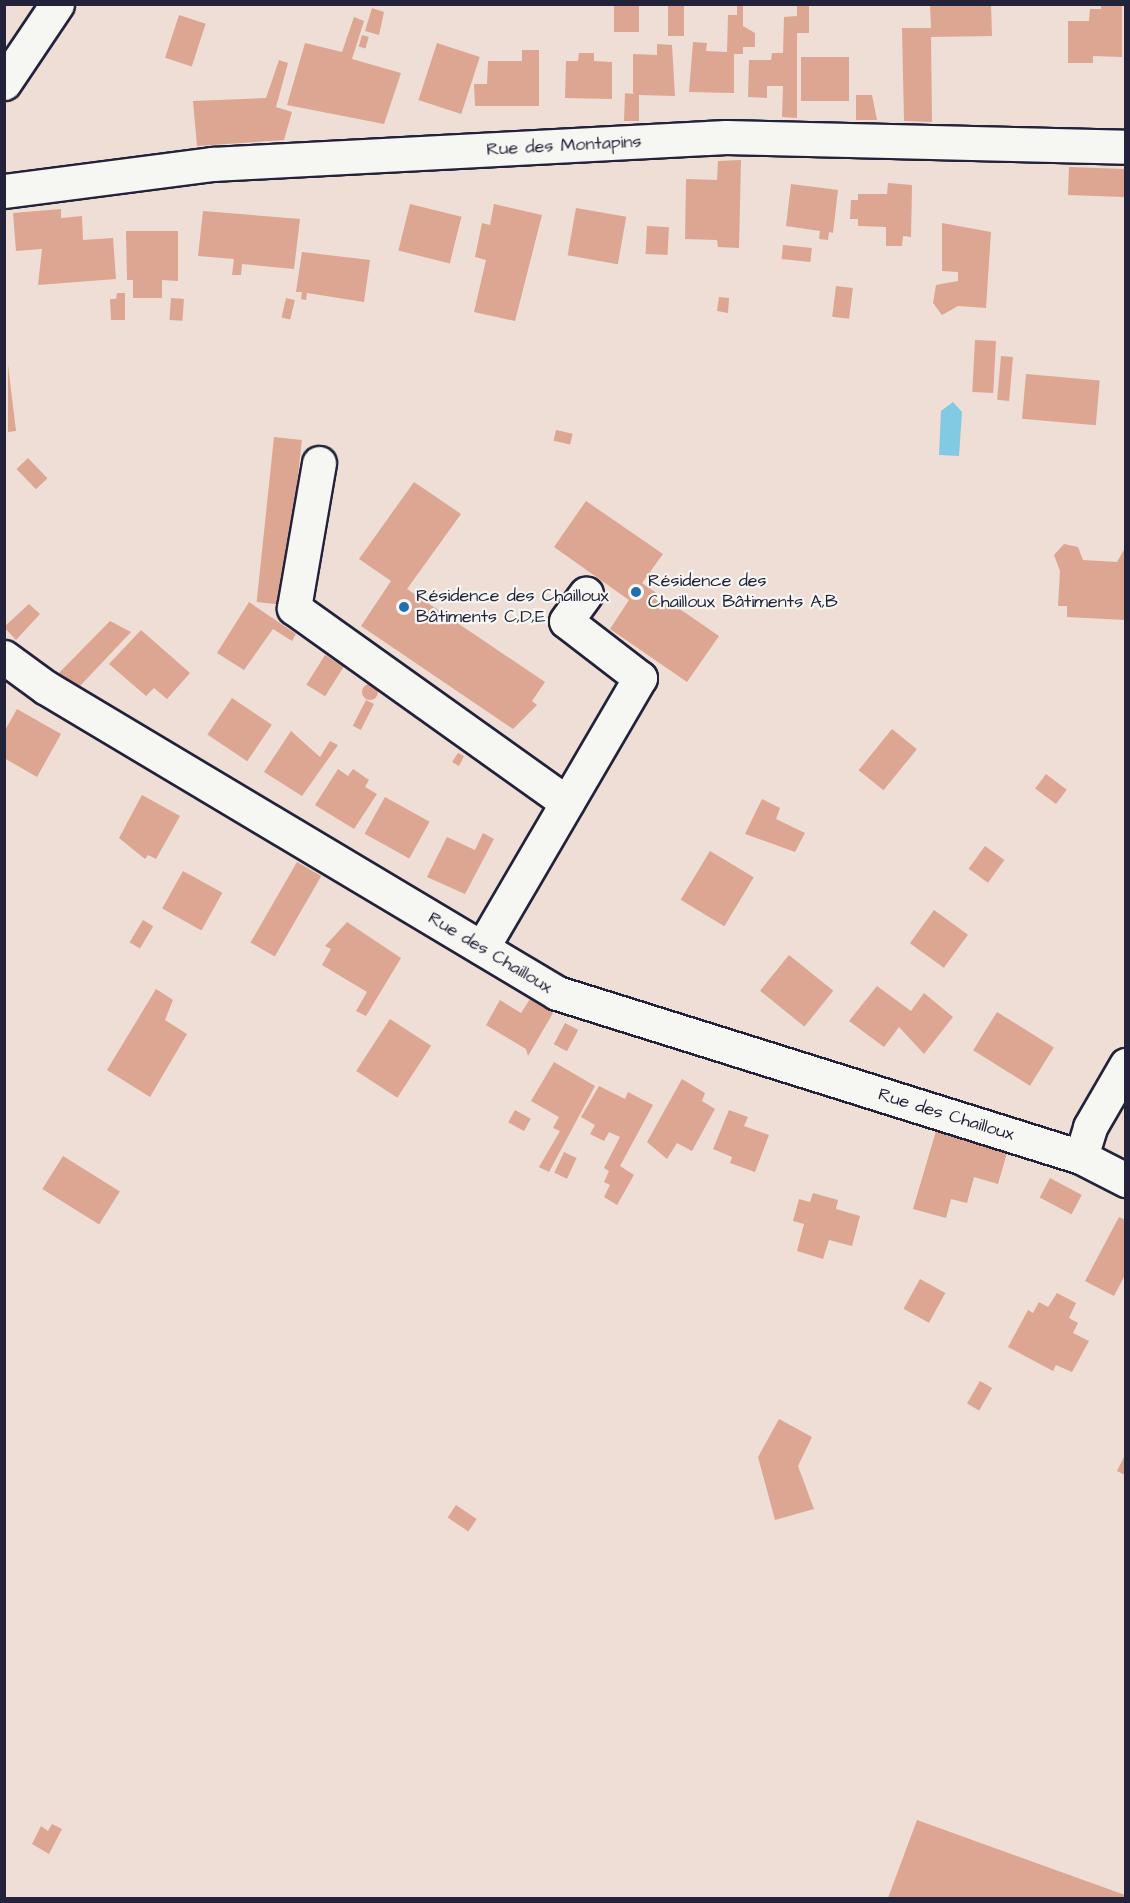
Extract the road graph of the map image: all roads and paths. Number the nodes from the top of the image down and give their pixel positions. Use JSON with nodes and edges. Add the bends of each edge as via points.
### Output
{"nodes":[{"id":1,"x":57,"y":4,"type":"edge"},
{"id":2,"x":4,"y":83,"type":"edge"},
{"id":3,"x":1125,"y":147,"type":"edge"},
{"id":4,"x":4,"y":191,"type":"edge"},
{"id":5,"x":319,"y":463,"type":"dead end"},
{"id":6,"x":586,"y":593,"type":"dead end"},
{"id":7,"x":4,"y":657,"type":"edge"},
{"id":8,"x":567,"y":803,"type":"junction"},
{"id":9,"x":482,"y":948,"type":"junction"},
{"id":10,"x":1125,"y":1065,"type":"edge"},
{"id":11,"x":1081,"y":1157,"type":"junction"},
{"id":12,"x":1125,"y":1180,"type":"edge"}],
"edges":[{"from":1,"to":2,"type":"street"},
{"from":3,"to":4,"type":"street","name":"Rue des Montapins","via":[[726,137],[212,164]]},
{"from":5,"to":8,"type":"street","via":[[294,608]]},
{"from":6,"to":8,"type":"street","via":[[566,621],[640,678]]},
{"from":7,"to":9,"type":"street","name":"Rue des Chailloux","via":[[45,687]]},
{"from":8,"to":9,"type":"street"},
{"from":9,"to":11,"type":"street","name":"Rue des Chailloux","via":[[557,993]]},
{"from":10,"to":11,"type":"street","via":[[1089,1126]]},
{"from":11,"to":12,"type":"street","name":"Rue des Chailloux"}]}
